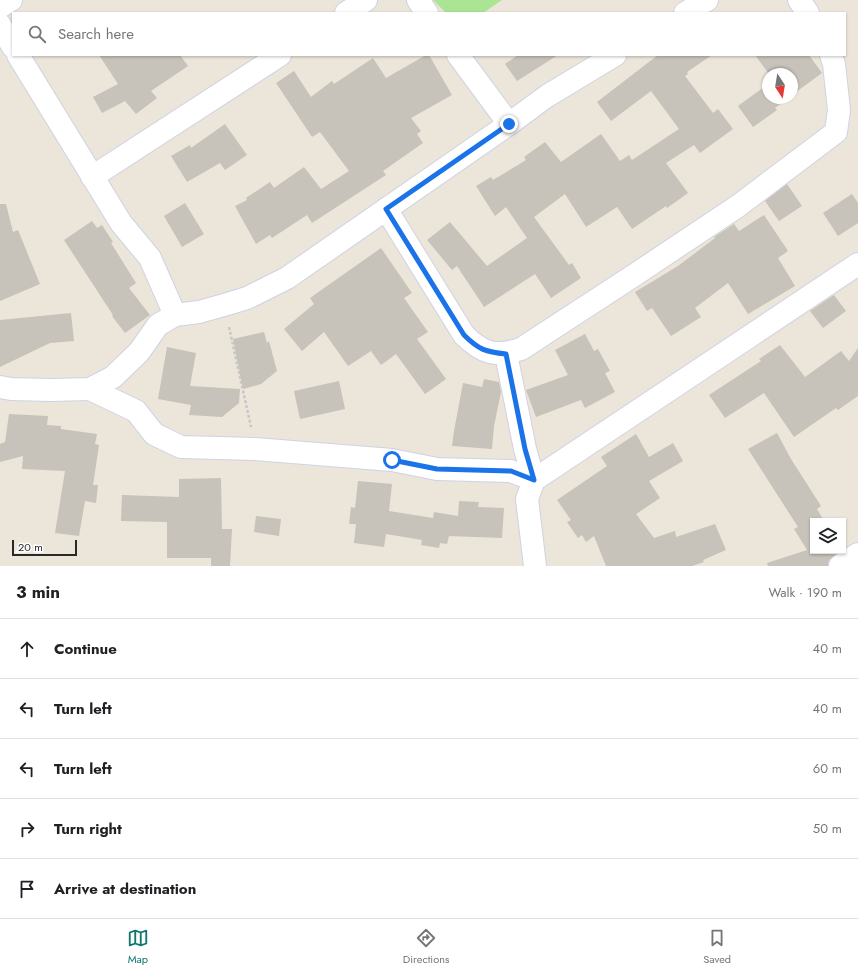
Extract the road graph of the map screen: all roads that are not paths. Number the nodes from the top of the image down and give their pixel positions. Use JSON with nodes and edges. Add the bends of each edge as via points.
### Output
{"nodes":[{"id":1,"x":11,"y":0,"type":"edge"},
{"id":2,"x":366,"y":0,"type":"edge"},
{"id":3,"x":418,"y":0,"type":"edge"},
{"id":4,"x":707,"y":0,"type":"edge"},
{"id":5,"x":800,"y":0,"type":"edge"},
{"id":6,"x":0,"y":7,"type":"edge"},
{"id":7,"x":348,"y":12,"type":"edge"},
{"id":8,"x":426,"y":12,"type":"edge"},
{"id":9,"x":687,"y":12,"type":"edge"},
{"id":10,"x":807,"y":12,"type":"edge"},
{"id":11,"x":0,"y":25,"type":"edge"},
{"id":12,"x":12,"y":45,"type":"edge"},
{"id":13,"x":19,"y":56,"type":"edge"},
{"id":14,"x":278,"y":56,"type":"edge"},
{"id":15,"x":459,"y":56,"type":"edge"},
{"id":16,"x":613,"y":56,"type":"edge"},
{"id":17,"x":831,"y":56,"type":"edge"},
{"id":18,"x":509,"y":124,"type":"junction"},
{"id":19,"x":92,"y":177,"type":"junction"},
{"id":20,"x":386,"y":209,"type":"junction"},
{"id":21,"x":858,"y":264,"type":"edge"},
{"id":22,"x":175,"y":315,"type":"junction"},
{"id":23,"x":506,"y":354,"type":"junction"},
{"id":24,"x":0,"y":387,"type":"edge"},
{"id":25,"x":90,"y":389,"type":"junction"},
{"id":26,"x":534,"y":480,"type":"junction"},
{"id":27,"x":858,"y":554,"type":"edge"},
{"id":28,"x":535,"y":566,"type":"edge"},
{"id":29,"x":840,"y":566,"type":"edge"}],
"edges":[{"from":1,"to":6,"type":"street"},
{"from":2,"to":7,"type":"street"},
{"from":3,"to":8,"type":"street"},
{"from":4,"to":9,"type":"street"},
{"from":5,"to":10,"type":"street"},
{"from":11,"to":12,"type":"street"},
{"from":13,"to":19,"type":"street"},
{"from":14,"to":19,"type":"street"},
{"from":15,"to":18,"type":"street"},
{"from":16,"to":18,"type":"street","via":[[547,96]]},
{"from":17,"to":23,"type":"street","via":[[839,110],[836,132],[738,206],[521,349]]},
{"from":18,"to":20,"type":"street"},
{"from":19,"to":22,"type":"street","via":[[121,223],[150,258]]},
{"from":20,"to":22,"type":"street","via":[[287,278],[247,298],[199,312]]},
{"from":20,"to":23,"type":"street","via":[[464,335],[474,346],[490,353]]},
{"from":21,"to":26,"type":"street"},
{"from":22,"to":25,"type":"street","via":[[158,326],[139,352],[113,377]]},
{"from":23,"to":26,"type":"street","via":[[525,449]]},
{"from":24,"to":25,"type":"street"},
{"from":25,"to":26,"type":"street","via":[[136,411],[154,434],[181,447],[392,460],[437,469],[511,471]]},
{"from":26,"to":28,"type":"street","via":[[527,500]]},
{"from":27,"to":29,"type":"street"}]}
